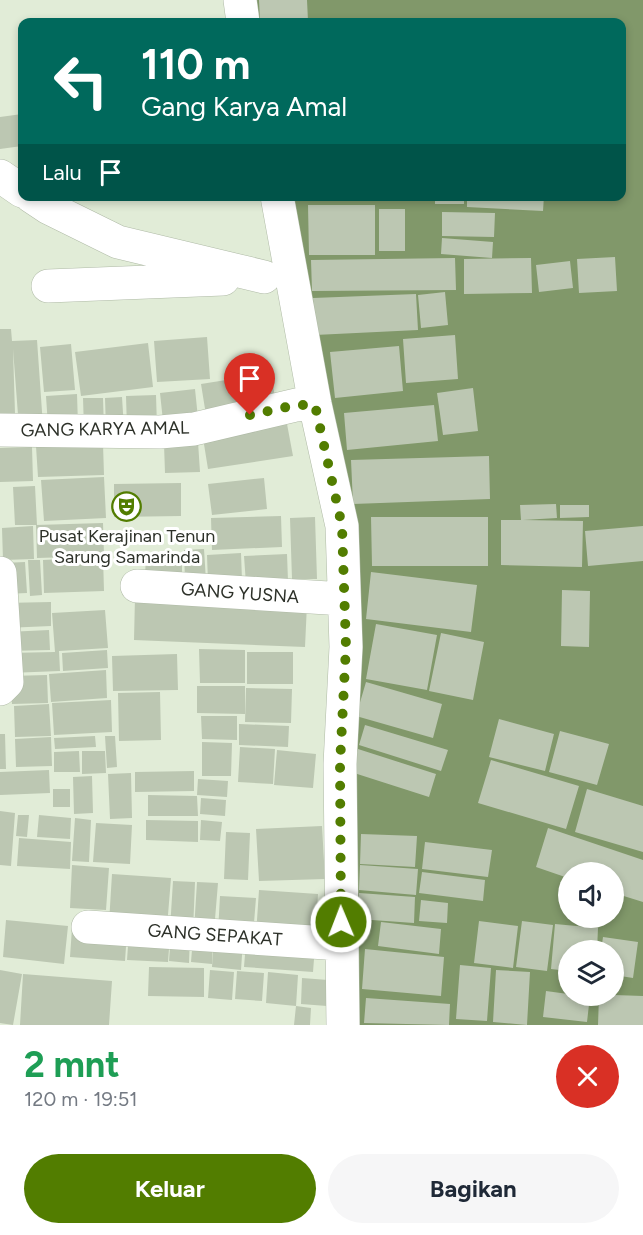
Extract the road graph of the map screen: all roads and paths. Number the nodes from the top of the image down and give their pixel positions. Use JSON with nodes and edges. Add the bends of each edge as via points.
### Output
{"nodes":[{"id":1,"x":240,"y":0,"type":"edge"},
{"id":2,"x":242,"y":18,"type":"edge"},
{"id":3,"x":0,"y":176,"type":"edge"},
{"id":4,"x":18,"y":188,"type":"edge"},
{"id":5,"x":39,"y":201,"type":"edge"},
{"id":6,"x":277,"y":201,"type":"edge"},
{"id":7,"x":279,"y":276,"type":"junction"},
{"id":8,"x":48,"y":286,"type":"dead end"},
{"id":9,"x":315,"y":405,"type":"junction"},
{"id":10,"x":0,"y":430,"type":"edge"},
{"id":11,"x":0,"y":573,"type":"edge"},
{"id":12,"x":136,"y":586,"type":"dead end"},
{"id":13,"x":344,"y":599,"type":"junction"},
{"id":14,"x":0,"y":689,"type":"edge"},
{"id":15,"x":88,"y":927,"type":"dead end"},
{"id":16,"x":341,"y":944,"type":"junction"},
{"id":17,"x":343,"y":1025,"type":"edge"}],
"edges":[{"from":1,"to":2,"type":"street"},
{"from":3,"to":4,"type":"street"},
{"from":5,"to":7,"type":"street","via":[[118,242]]},
{"from":6,"to":7,"type":"street"},
{"from":7,"to":8,"type":"street"},
{"from":7,"to":9,"type":"street"},
{"from":9,"to":10,"type":"street","name":"GANG KARYA AMAL","via":[[296,405],[194,429],[160,432]]},
{"from":9,"to":13,"type":"street","via":[[342,526]]},
{"from":11,"to":14,"type":"street","via":[[7,682]]},
{"from":12,"to":13,"type":"street","name":"GANG YUSNA"},
{"from":13,"to":16,"type":"street"},
{"from":15,"to":16,"type":"street","name":"GANG SEPAKAT"},
{"from":16,"to":17,"type":"street"}]}
